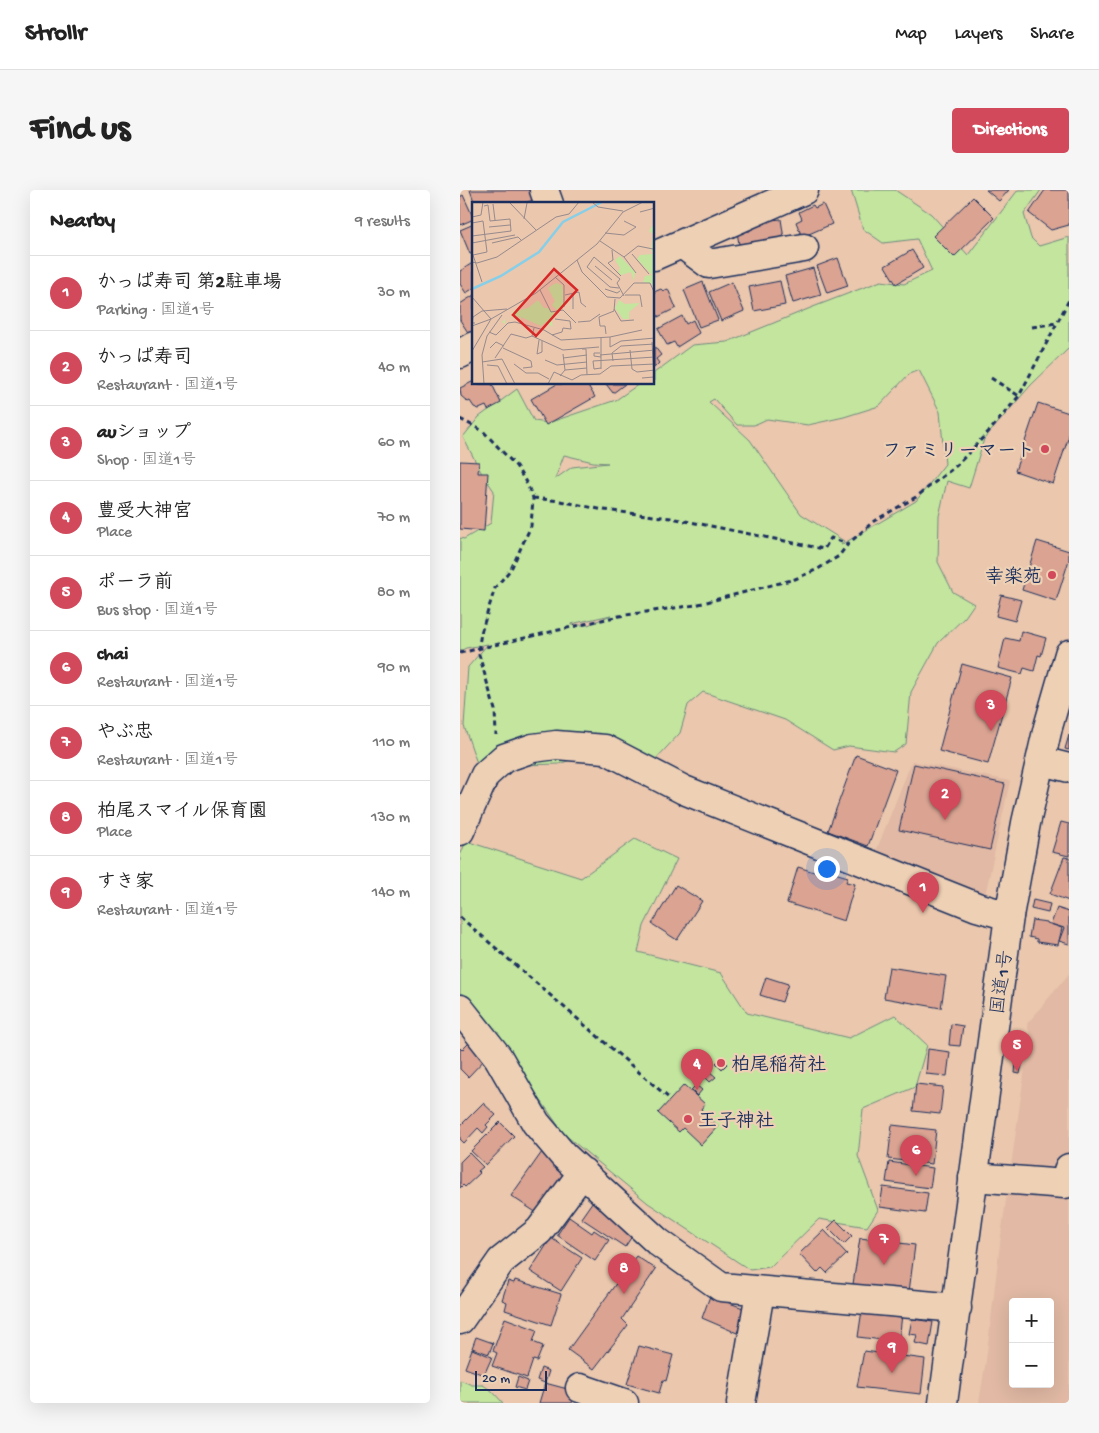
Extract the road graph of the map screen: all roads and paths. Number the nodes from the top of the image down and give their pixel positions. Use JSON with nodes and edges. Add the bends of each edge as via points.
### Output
{"nodes":[{"id":1,"x":544,"y":190,"type":"edge"},
{"id":2,"x":804,"y":190,"type":"edge"},
{"id":3,"x":548,"y":202,"type":"edge"},
{"id":4,"x":682,"y":244,"type":"junction"},
{"id":5,"x":804,"y":248,"type":"dead end"},
{"id":6,"x":655,"y":256,"type":"edge"},
{"id":7,"x":1069,"y":300,"type":"edge"},
{"id":8,"x":1056,"y":323,"type":"junction"},
{"id":9,"x":1032,"y":327,"type":"dead end"},
{"id":10,"x":472,"y":347,"type":"edge"},
{"id":11,"x":460,"y":354,"type":"edge"},
{"id":12,"x":991,"y":378,"type":"dead end"},
{"id":13,"x":1019,"y":396,"type":"junction"},
{"id":14,"x":460,"y":419,"type":"edge"},
{"id":15,"x":533,"y":498,"type":"junction"},
{"id":16,"x":848,"y":544,"type":"junction"},
{"id":17,"x":479,"y":648,"type":"junction"},
{"id":18,"x":460,"y":653,"type":"edge"},
{"id":19,"x":1069,"y":654,"type":"edge"},
{"id":20,"x":496,"y":738,"type":"dead end"},
{"id":21,"x":1041,"y":761,"type":"junction"},
{"id":22,"x":1069,"y":768,"type":"edge"},
{"id":23,"x":460,"y":831,"type":"edge"},
{"id":24,"x":1009,"y":916,"type":"junction"},
{"id":25,"x":460,"y":917,"type":"edge"},
{"id":26,"x":460,"y":1009,"type":"edge"},
{"id":27,"x":670,"y":1099,"type":"dead end"},
{"id":28,"x":1069,"y":1168,"type":"edge"},
{"id":29,"x":583,"y":1172,"type":"junction"},
{"id":30,"x":973,"y":1178,"type":"junction"},
{"id":31,"x":468,"y":1290,"type":"edge"},
{"id":32,"x":760,"y":1292,"type":"junction"},
{"id":33,"x":957,"y":1308,"type":"junction"},
{"id":34,"x":460,"y":1320,"type":"edge"},
{"id":35,"x":580,"y":1388,"type":"dead end"},
{"id":36,"x":624,"y":1403,"type":"edge"},
{"id":37,"x":741,"y":1403,"type":"edge"},
{"id":38,"x":943,"y":1403,"type":"edge"}],
"edges":[{"from":1,"to":3,"type":"main road"},
{"from":2,"to":4,"type":"main road"},
{"from":4,"to":5,"type":"main road","via":[[709,264]]},
{"from":4,"to":6,"type":"main road"},
{"from":7,"to":8,"type":"path"},
{"from":8,"to":9,"type":"path"},
{"from":8,"to":13,"type":"path"},
{"from":10,"to":11,"type":"main road"},
{"from":12,"to":13,"type":"path"},
{"from":13,"to":16,"type":"path","via":[[957,465],[916,497],[874,521]]},
{"from":14,"to":15,"type":"path","via":[[483,431],[516,466]]},
{"from":15,"to":16,"type":"path","via":[[671,518],[824,549],[831,538]]},
{"from":15,"to":17,"type":"path","via":[[531,526],[511,568],[495,588]]},
{"from":16,"to":17,"type":"path","via":[[839,556],[795,579],[694,604],[620,616]]},
{"from":17,"to":18,"type":"path"},
{"from":17,"to":20,"type":"path","via":[[495,710]]},
{"from":19,"to":21,"type":"main road","name":"国道1号"},
{"from":21,"to":22,"type":"main road"},
{"from":21,"to":24,"type":"main road","name":"国道1号"},
{"from":23,"to":24,"type":"main road","via":[[484,775],[504,758],[533,748],[556,745],[605,749],[684,790],[977,907]]},
{"from":24,"to":30,"type":"main road","name":"国道1号"},
{"from":25,"to":27,"type":"path"},
{"from":26,"to":29,"type":"main road","via":[[498,1056],[525,1118]]},
{"from":28,"to":30,"type":"main road","via":[[1065,1184]]},
{"from":29,"to":31,"type":"main road","via":[[539,1231]]},
{"from":29,"to":32,"type":"main road","via":[[658,1242],[721,1287]]},
{"from":30,"to":33,"type":"main road","name":"国道1号"},
{"from":31,"to":34,"type":"main road"},
{"from":32,"to":33,"type":"main road"},
{"from":32,"to":37,"type":"main road"},
{"from":33,"to":38,"type":"main road","name":"国道1号"},
{"from":35,"to":36,"type":"main road"}]}
